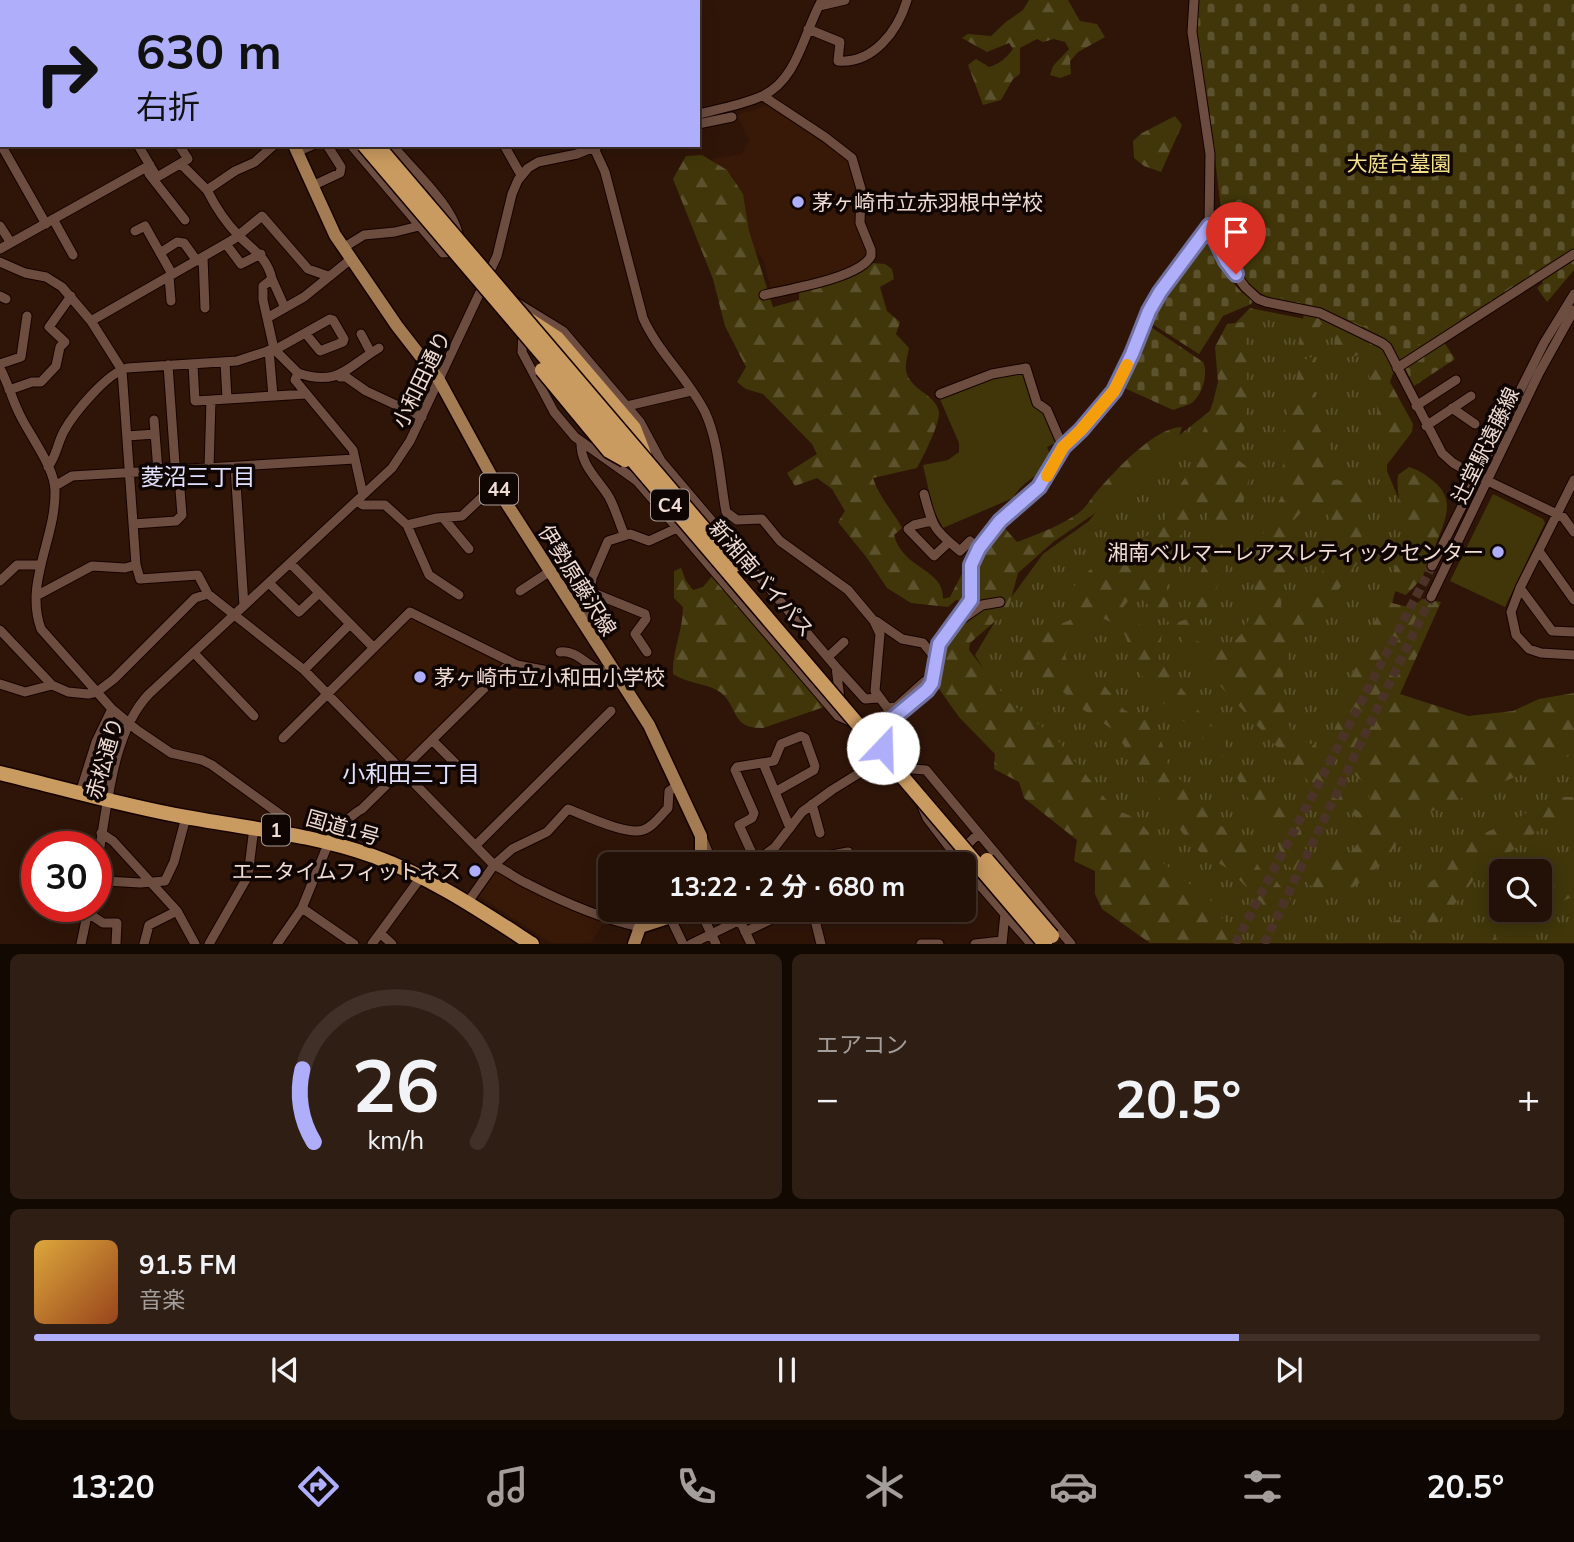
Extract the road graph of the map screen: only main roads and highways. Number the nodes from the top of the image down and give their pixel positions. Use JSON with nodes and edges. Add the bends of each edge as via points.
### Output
{"nodes":[{"id":1,"x":366,"y":147,"type":"edge"},
{"id":2,"x":379,"y":147,"type":"edge"},
{"id":3,"x":295,"y":148,"type":"edge"},
{"id":4,"x":515,"y":312,"type":"junction"},
{"id":5,"x":643,"y":465,"type":"junction"},
{"id":6,"x":0,"y":773,"type":"edge"},
{"id":7,"x":701,"y":852,"type":"edge"},
{"id":8,"x":655,"y":922,"type":"edge"},
{"id":9,"x":1052,"y":941,"type":"edge"},
{"id":10,"x":531,"y":943,"type":"edge"},
{"id":11,"x":634,"y":943,"type":"edge"}],
"edges":[{"from":1,"to":4,"type":"highway","name":"新湘南バイパス","number":"C4","bridge":true},
{"from":2,"to":4,"type":"highway","name":"新湘南バイパス","number":"C4","bridge":true},
{"from":3,"to":7,"type":"main road","name":"伊勢原藤沢線","number":"44","via":[[347,254],[439,380],[496,485],[649,725],[701,836]]},
{"from":4,"to":5,"type":"highway","name":"新湘南バイパス","number":"C4","bridge":true},
{"from":4,"to":5,"type":"highway","bridge":true,"via":[[533,359],[579,414],[610,451]]},
{"from":5,"to":9,"type":"highway","name":"新湘南バイパス","number":"C4","bridge":true},
{"from":6,"to":10,"type":"highway","name":"国道1号","number":"1","via":[[186,817],[327,841],[421,877]]},
{"from":8,"to":11,"type":"main road","via":[[640,927]]}]}
